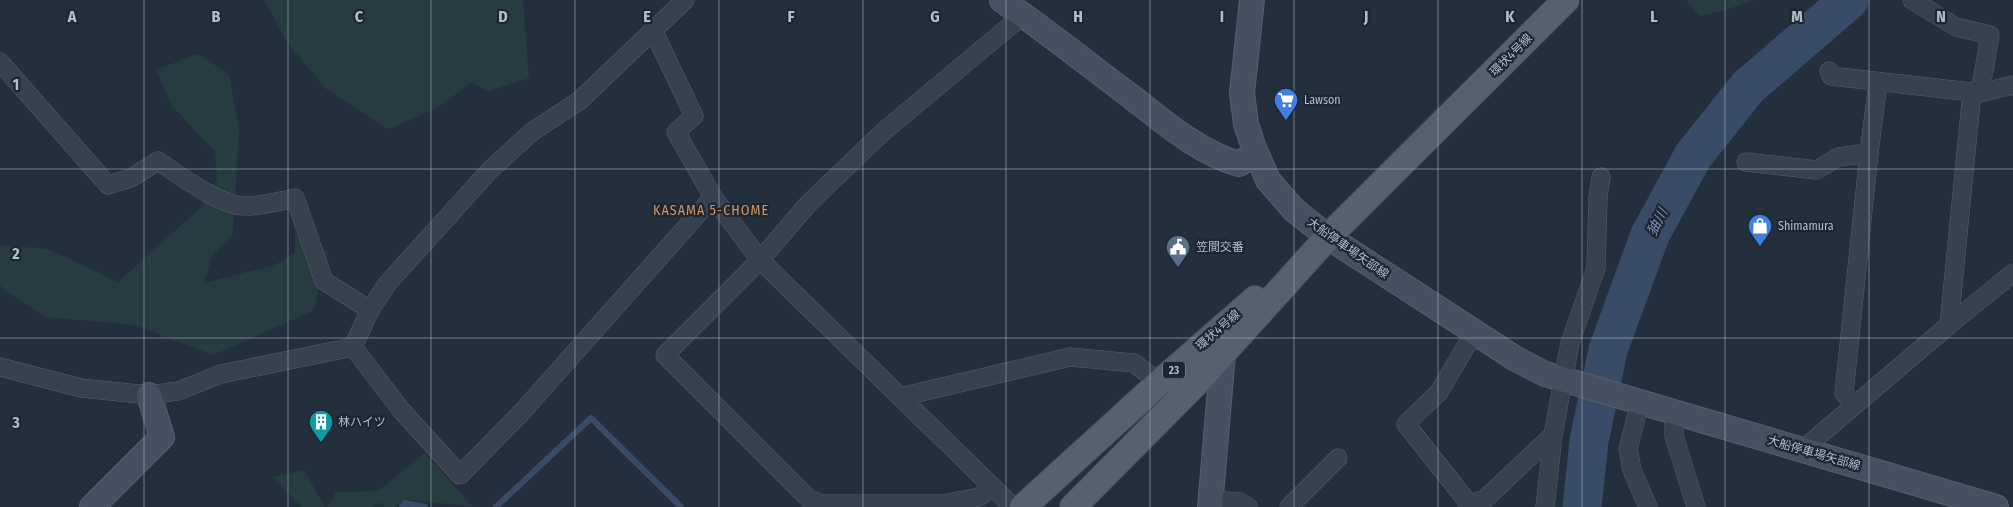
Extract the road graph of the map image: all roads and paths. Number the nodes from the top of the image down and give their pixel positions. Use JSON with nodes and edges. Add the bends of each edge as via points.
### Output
{"nodes":[{"id":1,"x":685,"y":0,"type":"edge"},
{"id":2,"x":1002,"y":0,"type":"edge"},
{"id":3,"x":1252,"y":0,"type":"edge"},
{"id":4,"x":1566,"y":0,"type":"edge"},
{"id":5,"x":1912,"y":0,"type":"edge"},
{"id":6,"x":1023,"y":15,"type":"junction"},
{"id":7,"x":653,"y":30,"type":"junction"},
{"id":8,"x":0,"y":62,"type":"edge"},
{"id":9,"x":1829,"y":72,"type":"dead end"},
{"id":10,"x":1878,"y":82,"type":"junction"},
{"id":11,"x":2013,"y":85,"type":"edge"},
{"id":12,"x":1976,"y":92,"type":"junction"},
{"id":13,"x":1256,"y":153,"type":"junction"},
{"id":14,"x":1869,"y":153,"type":"junction"},
{"id":15,"x":1746,"y":162,"type":"dead end"},
{"id":16,"x":1601,"y":177,"type":"dead end"},
{"id":17,"x":713,"y":197,"type":"junction"},
{"id":18,"x":1328,"y":237,"type":"junction"},
{"id":19,"x":760,"y":260,"type":"junction"},
{"id":20,"x":2013,"y":273,"type":"edge"},
{"id":21,"x":370,"y":310,"type":"junction"},
{"id":22,"x":1225,"y":324,"type":"junction"},
{"id":23,"x":1949,"y":325,"type":"junction"},
{"id":24,"x":1475,"y":331,"type":"junction"},
{"id":25,"x":353,"y":348,"type":"junction"},
{"id":26,"x":1224,"y":352,"type":"junction"},
{"id":27,"x":0,"y":367,"type":"edge"},
{"id":28,"x":1159,"y":382,"type":"junction"},
{"id":29,"x":1567,"y":382,"type":"junction"},
{"id":30,"x":149,"y":395,"type":"junction"},
{"id":31,"x":900,"y":397,"type":"junction"},
{"id":32,"x":1636,"y":401,"type":"junction"},
{"id":33,"x":1854,"y":405,"type":"junction"},
{"id":34,"x":1674,"y":412,"type":"junction"},
{"id":35,"x":1553,"y":435,"type":"junction"},
{"id":36,"x":1802,"y":450,"type":"junction"},
{"id":37,"x":1338,"y":458,"type":"dead end"},
{"id":38,"x":993,"y":487,"type":"junction"},
{"id":39,"x":1210,"y":504,"type":"edge"},
{"id":40,"x":92,"y":507,"type":"edge"},
{"id":41,"x":1013,"y":507,"type":"edge"},
{"id":42,"x":1023,"y":507,"type":"edge"},
{"id":43,"x":1073,"y":507,"type":"edge"},
{"id":44,"x":1248,"y":507,"type":"edge"},
{"id":45,"x":1289,"y":507,"type":"edge"},
{"id":46,"x":1545,"y":507,"type":"edge"},
{"id":47,"x":1648,"y":507,"type":"edge"},
{"id":48,"x":1696,"y":507,"type":"edge"},
{"id":49,"x":1996,"y":507,"type":"edge"}],
"edges":[{"from":1,"to":7,"type":"street"},
{"from":2,"to":6,"type":"main road"},
{"from":3,"to":13,"type":"main road","name":"大船停車場矢部線","via":[[1242,93],[1246,124]]},
{"from":4,"to":18,"type":"main road","name":"環状4号線","number":"23"},
{"from":5,"to":12,"type":"street","via":[[1956,27],[1990,35]]},
{"from":6,"to":13,"type":"main road","via":[[1202,148],[1239,164]]},
{"from":6,"to":19,"type":"street","via":[[883,132],[809,203]]},
{"from":7,"to":17,"type":"street","via":[[694,116],[676,132]]},
{"from":7,"to":21,"type":"street","via":[[579,101],[533,131],[490,170],[388,284]]},
{"from":8,"to":21,"type":"street","via":[[108,185],[130,178],[158,161],[192,184],[223,200],[244,206],[295,198],[324,281]]},
{"from":9,"to":10,"type":"street","via":[[1831,76]]},
{"from":10,"to":12,"type":"street"},
{"from":10,"to":14,"type":"street"},
{"from":11,"to":12,"type":"street"},
{"from":12,"to":23,"type":"street"},
{"from":13,"to":18,"type":"main road","name":"大船停車場矢部線","via":[[1268,180],[1294,210]]},
{"from":14,"to":15,"type":"street","via":[[1838,157],[1817,170]]},
{"from":14,"to":33,"type":"street","via":[[1844,393]]},
{"from":16,"to":29,"type":"street","via":[[1596,268],[1570,343]]},
{"from":17,"to":19,"type":"street"},
{"from":17,"to":25,"type":"street","via":[[521,413],[460,475],[402,411]]},
{"from":18,"to":22,"type":"main road","name":"環状4号線","number":"23"},
{"from":18,"to":24,"type":"main road","name":"大船停車場矢部線"},
{"from":18,"to":26,"type":"main road","name":"環状4号線","number":"23"},
{"from":19,"to":31,"type":"street"},
{"from":19,"to":38,"type":"street","via":[[665,355],[809,499],[822,504],[942,504],[979,497]]},
{"from":20,"to":23,"type":"street"},
{"from":21,"to":25,"type":"street"},
{"from":22,"to":26,"type":"main road"},
{"from":22,"to":28,"type":"main road","name":"環状4号線","number":"23"},
{"from":23,"to":33,"type":"street"},
{"from":24,"to":29,"type":"main road","name":"大船停車場矢部線","via":[[1516,359]]},
{"from":24,"to":35,"type":"street","via":[[1439,392],[1406,424],[1469,504],[1485,499]]},
{"from":25,"to":30,"type":"street","via":[[221,374],[178,391]]},
{"from":26,"to":39,"type":"main road"},
{"from":26,"to":43,"type":"main road","name":"環状4号線","number":"23"},
{"from":27,"to":30,"type":"street","via":[[81,388]]},
{"from":28,"to":31,"type":"street","via":[[1134,363],[1070,357]]},
{"from":28,"to":42,"type":"main road","name":"環状4号線","number":"23"},
{"from":29,"to":32,"type":"main road","name":"大船停車場矢部線"},
{"from":29,"to":35,"type":"street"},
{"from":30,"to":40,"type":"main road","via":[[162,437]]},
{"from":31,"to":38,"type":"street"},
{"from":32,"to":34,"type":"main road","name":"大船停車場矢部線"},
{"from":32,"to":47,"type":"street","via":[[1628,449],[1632,470]]},
{"from":33,"to":36,"type":"street"},
{"from":34,"to":36,"type":"main road","name":"大船停車場矢部線"},
{"from":34,"to":48,"type":"street","via":[[1674,436]]},
{"from":35,"to":46,"type":"street"},
{"from":36,"to":49,"type":"main road","name":"大船停車場矢部線"},
{"from":37,"to":45,"type":"street"},
{"from":38,"to":41,"type":"street"},
{"from":39,"to":44,"type":"street","via":[[1240,502]]}]}
